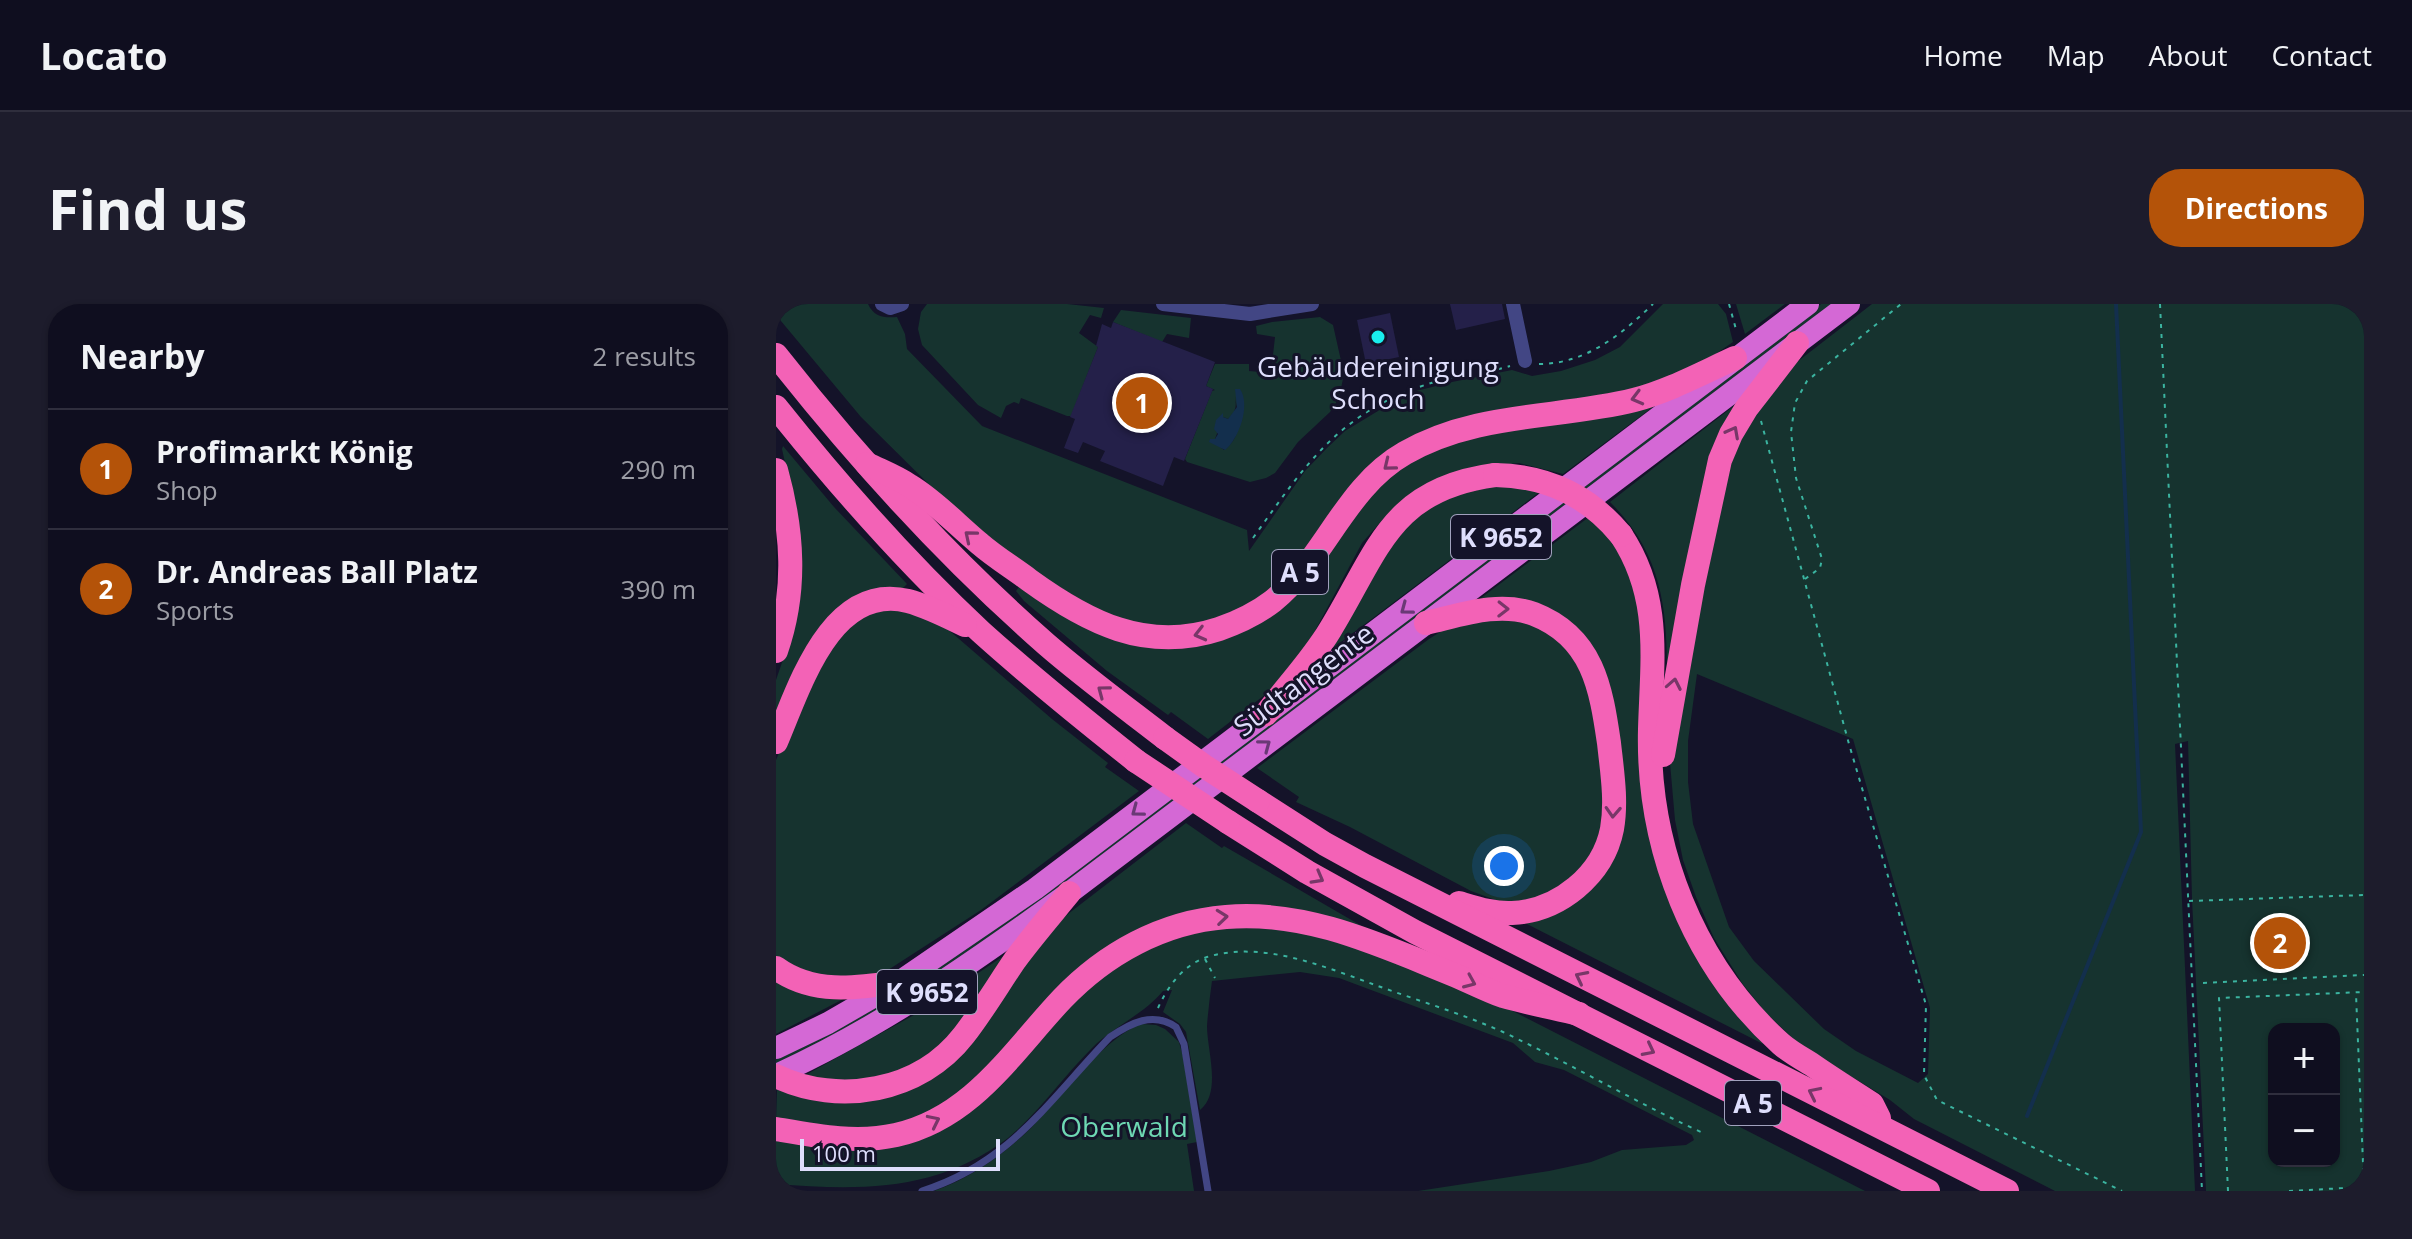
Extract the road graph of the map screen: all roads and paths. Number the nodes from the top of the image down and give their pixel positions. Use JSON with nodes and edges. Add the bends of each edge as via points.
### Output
{"nodes":[{"id":1,"x":882,"y":304,"type":"edge"},
{"id":2,"x":902,"y":304,"type":"edge"},
{"id":3,"x":1163,"y":304,"type":"edge"},
{"id":4,"x":1312,"y":304,"type":"edge"},
{"id":5,"x":1513,"y":304,"type":"edge"},
{"id":6,"x":1653,"y":304,"type":"edge"},
{"id":7,"x":1808,"y":304,"type":"edge"},
{"id":8,"x":1849,"y":304,"type":"edge"},
{"id":9,"x":1901,"y":304,"type":"edge"},
{"id":10,"x":2160,"y":304,"type":"edge"},
{"id":11,"x":1250,"y":309,"type":"edge"},
{"id":12,"x":1797,"y":343,"type":"junction"},
{"id":13,"x":776,"y":355,"type":"edge"},
{"id":14,"x":1735,"y":358,"type":"junction"},
{"id":15,"x":1521,"y":362,"type":"junction"},
{"id":16,"x":776,"y":407,"type":"edge"},
{"id":17,"x":1765,"y":436,"type":"dead end"},
{"id":18,"x":867,"y":464,"type":"junction"},
{"id":19,"x":776,"y":470,"type":"edge"},
{"id":20,"x":1253,"y":538,"type":"dead end"},
{"id":21,"x":1805,"y":579,"type":"junction"},
{"id":22,"x":1426,"y":623,"type":"junction"},
{"id":23,"x":981,"y":631,"type":"junction"},
{"id":24,"x":776,"y":651,"type":"edge"},
{"id":25,"x":1266,"y":714,"type":"junction"},
{"id":26,"x":776,"y":742,"type":"edge"},
{"id":27,"x":1657,"y":817,"type":"junction"},
{"id":28,"x":1407,"y":888,"type":"junction"},
{"id":29,"x":1069,"y":893,"type":"junction"},
{"id":30,"x":2364,"y":895,"type":"edge"},
{"id":31,"x":2188,"y":901,"type":"junction"},
{"id":32,"x":1204,"y":958,"type":"junction"},
{"id":33,"x":776,"y":968,"type":"edge"},
{"id":34,"x":2364,"y":975,"type":"edge"},
{"id":35,"x":1215,"y":978,"type":"dead end"},
{"id":36,"x":899,"y":982,"type":"junction"},
{"id":37,"x":2203,"y":983,"type":"dead end"},
{"id":38,"x":2364,"y":992,"type":"edge"},
{"id":39,"x":2356,"y":993,"type":"junction"},
{"id":40,"x":1579,"y":1014,"type":"junction"},
{"id":41,"x":1156,"y":1019,"type":"junction"},
{"id":42,"x":776,"y":1048,"type":"edge"},
{"id":43,"x":776,"y":1076,"type":"edge"},
{"id":44,"x":1884,"y":1127,"type":"junction"},
{"id":45,"x":776,"y":1129,"type":"edge"},
{"id":46,"x":1703,"y":1133,"type":"dead end"},
{"id":47,"x":776,"y":1189,"type":"edge"},
{"id":48,"x":789,"y":1191,"type":"edge"},
{"id":49,"x":922,"y":1191,"type":"edge"},
{"id":50,"x":1208,"y":1191,"type":"edge"},
{"id":51,"x":1928,"y":1191,"type":"edge"},
{"id":52,"x":2007,"y":1191,"type":"edge"},
{"id":53,"x":2122,"y":1191,"type":"edge"},
{"id":54,"x":2202,"y":1191,"type":"edge"},
{"id":55,"x":2228,"y":1191,"type":"edge"},
{"id":56,"x":2289,"y":1191,"type":"edge"}],
"edges":[{"from":1,"to":2,"type":"street"},
{"from":3,"to":11,"type":"street"},
{"from":4,"to":11,"type":"street"},
{"from":5,"to":15,"type":"street"},
{"from":6,"to":15,"type":"path","via":[[1630,327],[1581,355],[1542,364]]},
{"from":7,"to":14,"type":"highway","name":"Südtangente","number":"K 9652"},
{"from":8,"to":12,"type":"highway","name":"Südtangente"},
{"from":9,"to":21,"type":"path","via":[[1807,381],[1795,403],[1791,432],[1796,478],[1822,559],[1820,568]]},
{"from":10,"to":31,"type":"path"},
{"from":12,"to":22,"type":"highway","name":"Südtangente","number":"K 9652"},
{"from":27,"to":12,"type":"highway","one_way":true,"via":[[1670,704],[1720,460],[1746,409]]},
{"from":13,"to":18,"type":"highway","number":"A 5"},
{"from":14,"to":18,"type":"highway","number":"A 5","one_way":true,"via":[[1635,399],[1509,418],[1421,444],[1361,490],[1276,598],[1235,623],[1190,637],[1139,635],[1081,614],[983,546],[911,486]]},
{"from":14,"to":25,"type":"highway","name":"Südtangente","number":"K 9652","one_way":true},
{"from":15,"to":20,"type":"path","via":[[1427,384],[1349,423],[1308,463]]},
{"from":16,"to":23,"type":"highway","number":"A 5","via":[[884,533]]},
{"from":17,"to":21,"type":"path"},
{"from":28,"to":18,"type":"highway","number":"A 5","one_way":true,"bridge":true,"via":[[1325,844],[1204,766],[1089,680],[958,561]]},
{"from":19,"to":24,"type":"highway","via":[[791,558],[788,609]]},
{"from":21,"to":53,"type":"path","via":[[1926,1005],[1924,1075],[1937,1100]]},
{"from":22,"to":28,"type":"highway","number":"A 5","one_way":true,"via":[[1495,608],[1519,610],[1553,624],[1579,646],[1602,696],[1613,772],[1612,830],[1584,883],[1539,909],[1486,911]]},
{"from":29,"to":22,"type":"highway","name":"Südtangente","number":"K 9652","one_way":true},
{"from":23,"to":26,"type":"highway","number":"A 5","via":[[905,600],[872,602],[856,610],[834,625],[814,655]]},
{"from":23,"to":40,"type":"highway","number":"A 5","one_way":true,"bridge":true,"via":[[1136,761],[1228,822],[1415,932]]},
{"from":25,"to":27,"type":"highway","number":"K 9652","bridge":true,"via":[[1328,633],[1373,550],[1399,518],[1427,496],[1461,481],[1495,475],[1540,480],[1592,505],[1621,535],[1643,576],[1652,619],[1650,770]]},
{"from":25,"to":36,"type":"highway","name":"Südtangente","number":"K 9652","one_way":true,"via":[[1035,889]]},
{"from":27,"to":44,"type":"highway","via":[[1687,914],[1728,987],[1782,1045],[1872,1104]]},
{"from":44,"to":28,"type":"highway","number":"A 5","one_way":true},
{"from":29,"to":43,"type":"highway","name":"Südtangente","number":"K 9652","via":[[901,1009]]},
{"from":29,"to":43,"type":"highway","number":"K 9652","via":[[963,1037],[921,1072],[872,1090],[837,1093]]},
{"from":30,"to":31,"type":"path"},
{"from":31,"to":54,"type":"path"},
{"from":32,"to":35,"type":"path"},
{"from":32,"to":41,"type":"path","via":[[1182,971],[1167,990]]},
{"from":32,"to":46,"type":"path","via":[[1276,955],[1366,982],[1501,1032]]},
{"from":33,"to":36,"type":"highway","via":[[802,982],[831,988]]},
{"from":34,"to":37,"type":"path"},
{"from":36,"to":42,"type":"highway","name":"Südtangente","number":"K 9652"},
{"from":38,"to":39,"type":"path"},
{"from":39,"to":55,"type":"path","via":[[2219,998]]},
{"from":39,"to":56,"type":"path","via":[[2364,1187]]},
{"from":45,"to":40,"type":"highway","number":"A 5","one_way":true,"via":[[859,1139],[893,1136],[931,1123],[961,1106],[992,1078],[1101,964],[1154,934],[1216,918],[1262,916],[1321,926],[1501,995]]},
{"from":40,"to":51,"type":"highway","number":"A 5","one_way":true},
{"from":41,"to":49,"type":"lane","via":[[1128,1025],[1110,1037],[1012,1143],[957,1178]]},
{"from":41,"to":50,"type":"lane","via":[[1176,1027],[1184,1044]]},
{"from":44,"to":52,"type":"highway","number":"A 5"},
{"from":47,"to":48,"type":"lane"}]}
